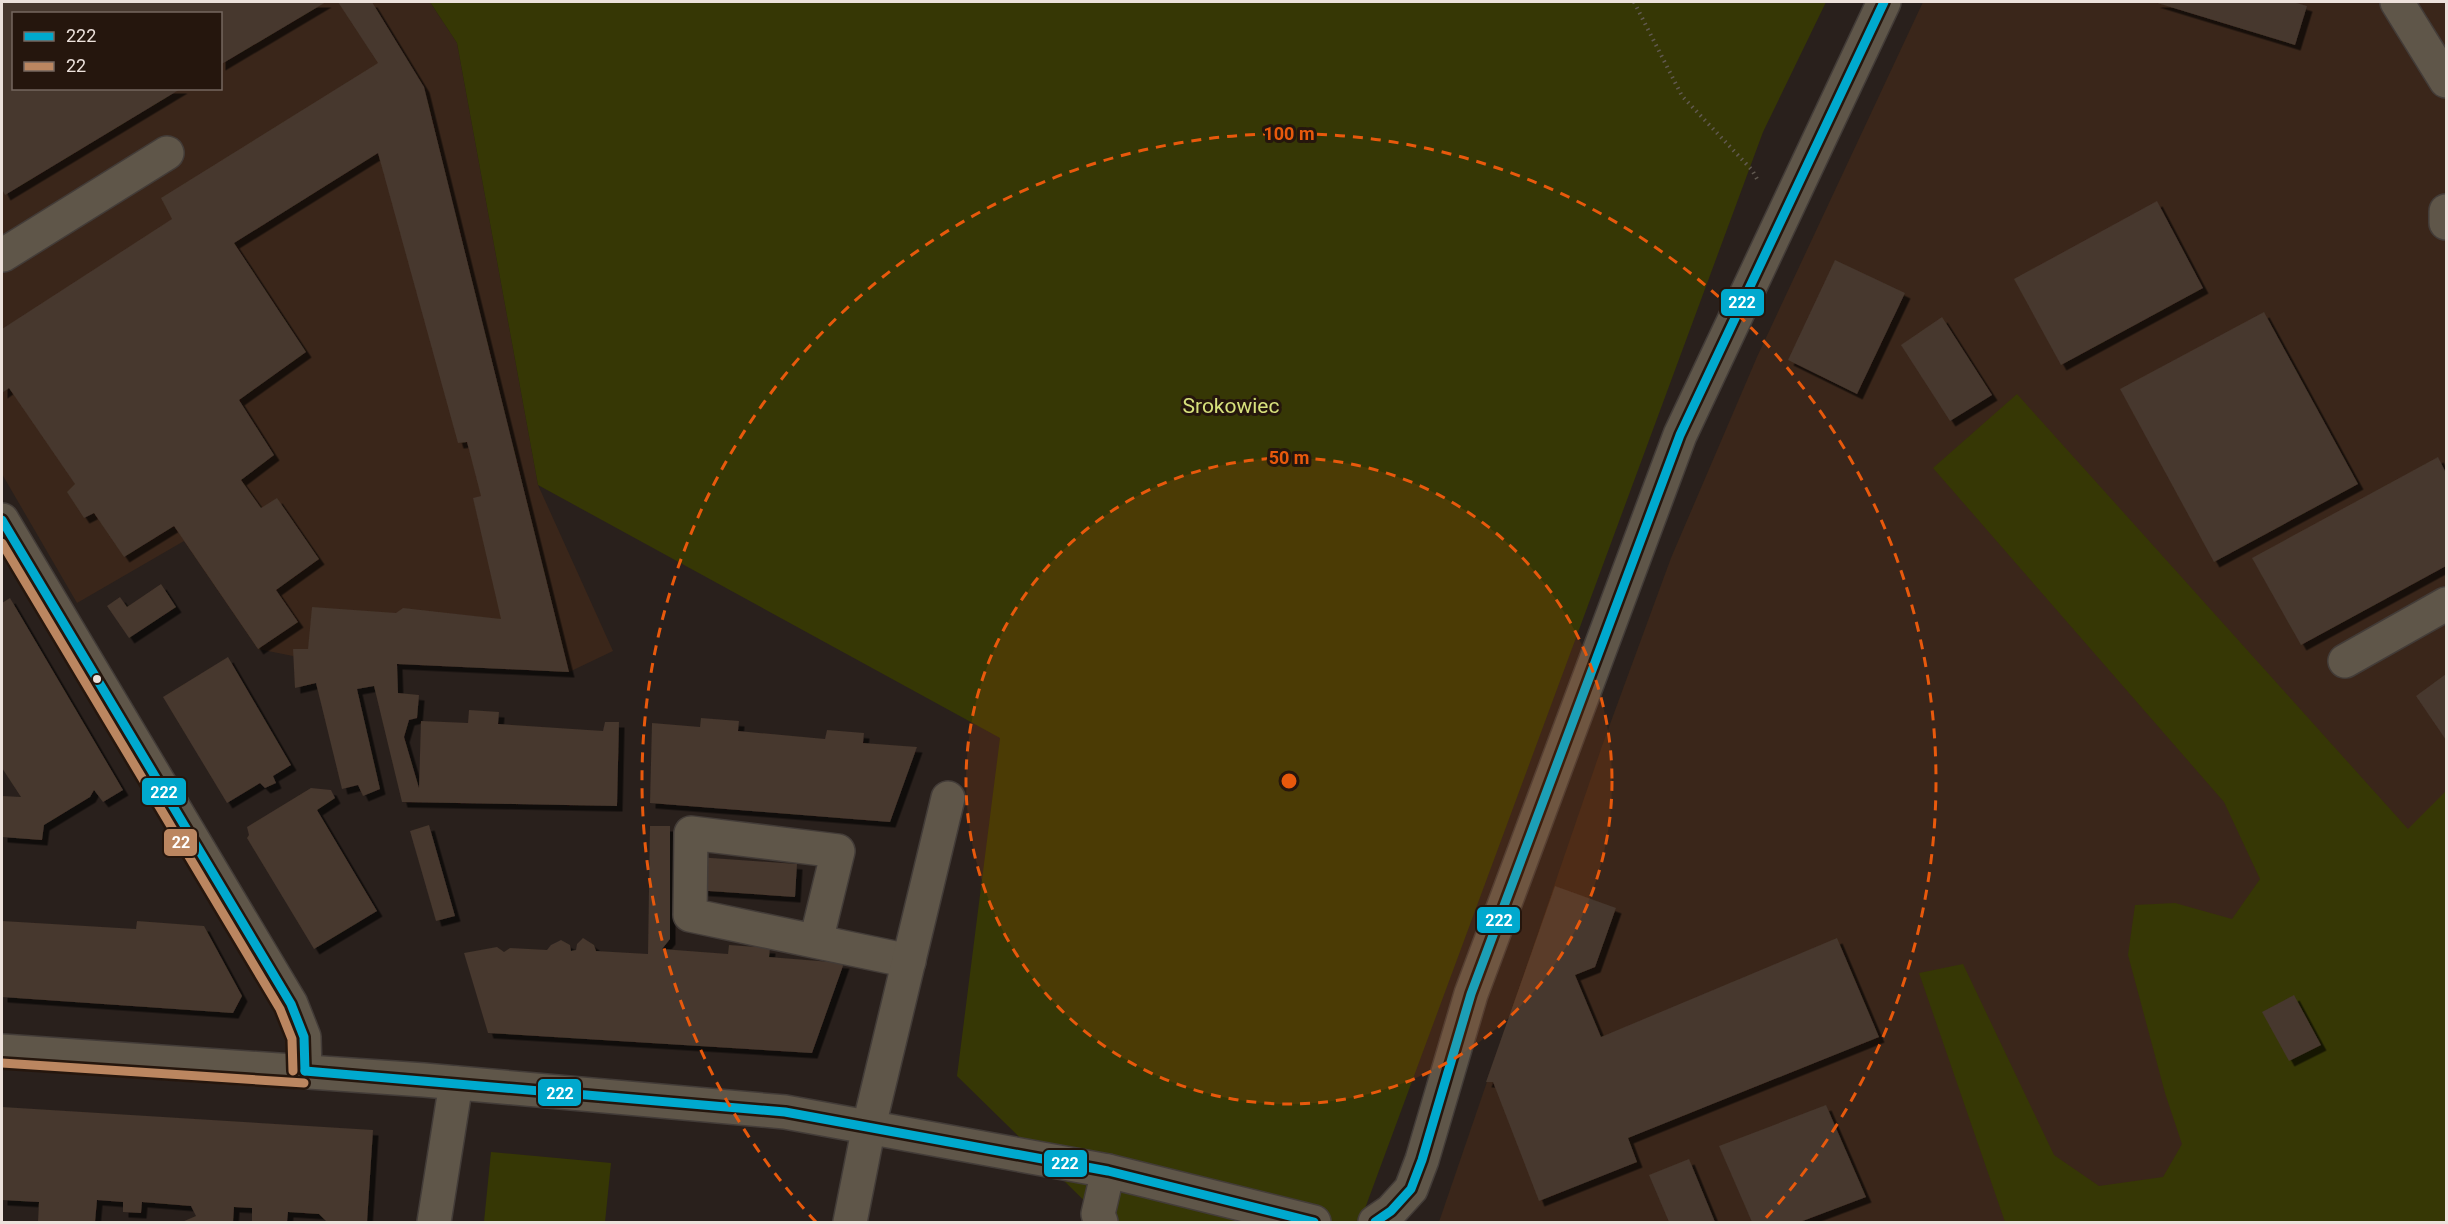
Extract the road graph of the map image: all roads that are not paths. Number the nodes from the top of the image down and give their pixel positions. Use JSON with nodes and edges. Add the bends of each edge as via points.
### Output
{"nodes":[{"id":1,"x":1884,"y":2,"type":"edge"},
{"id":2,"x":2397,"y":2,"type":"edge"},
{"id":3,"x":2446,"y":80,"type":"edge"},
{"id":4,"x":166,"y":153,"type":"dead end"},
{"id":5,"x":2446,"y":211,"type":"edge"},
{"id":6,"x":2446,"y":223,"type":"edge"},
{"id":7,"x":2,"y":253,"type":"edge"},
{"id":8,"x":2,"y":520,"type":"edge"},
{"id":9,"x":2446,"y":604,"type":"edge"},
{"id":10,"x":2344,"y":661,"type":"dead end"},
{"id":11,"x":948,"y":798,"type":"dead end"},
{"id":12,"x":816,"y":941,"type":"junction"},
{"id":13,"x":909,"y":961,"type":"junction"},
{"id":14,"x":2,"y":1051,"type":"edge"},
{"id":15,"x":305,"y":1071,"type":"junction"},
{"id":16,"x":456,"y":1083,"type":"junction"},
{"id":17,"x":869,"y":1126,"type":"junction"},
{"id":18,"x":1108,"y":1171,"type":"junction"},
{"id":19,"x":434,"y":1222,"type":"edge"},
{"id":20,"x":850,"y":1222,"type":"edge"},
{"id":21,"x":1101,"y":1222,"type":"edge"},
{"id":22,"x":1314,"y":1222,"type":"edge"},
{"id":23,"x":1375,"y":1222,"type":"edge"}],
"edges":[{"from":1,"to":23,"type":"street","via":[[1680,435],[1471,994],[1411,1189]]},
{"from":2,"to":3,"type":"street"},
{"from":4,"to":7,"type":"street"},
{"from":5,"to":6,"type":"street"},
{"from":8,"to":15,"type":"street","via":[[291,1004],[304,1037]]},
{"from":9,"to":10,"type":"street"},
{"from":11,"to":13,"type":"street"},
{"from":12,"to":12,"type":"street","via":[[690,915],[691,833],[838,851]]},
{"from":12,"to":13,"type":"street"},
{"from":13,"to":17,"type":"street"},
{"from":14,"to":15,"type":"street"},
{"from":15,"to":16,"type":"street"},
{"from":16,"to":17,"type":"street","via":[[784,1112]]},
{"from":16,"to":19,"type":"street"},
{"from":17,"to":18,"type":"street"},
{"from":17,"to":20,"type":"street"},
{"from":18,"to":21,"type":"street","via":[[1098,1214]]},
{"from":18,"to":22,"type":"street"}]}
